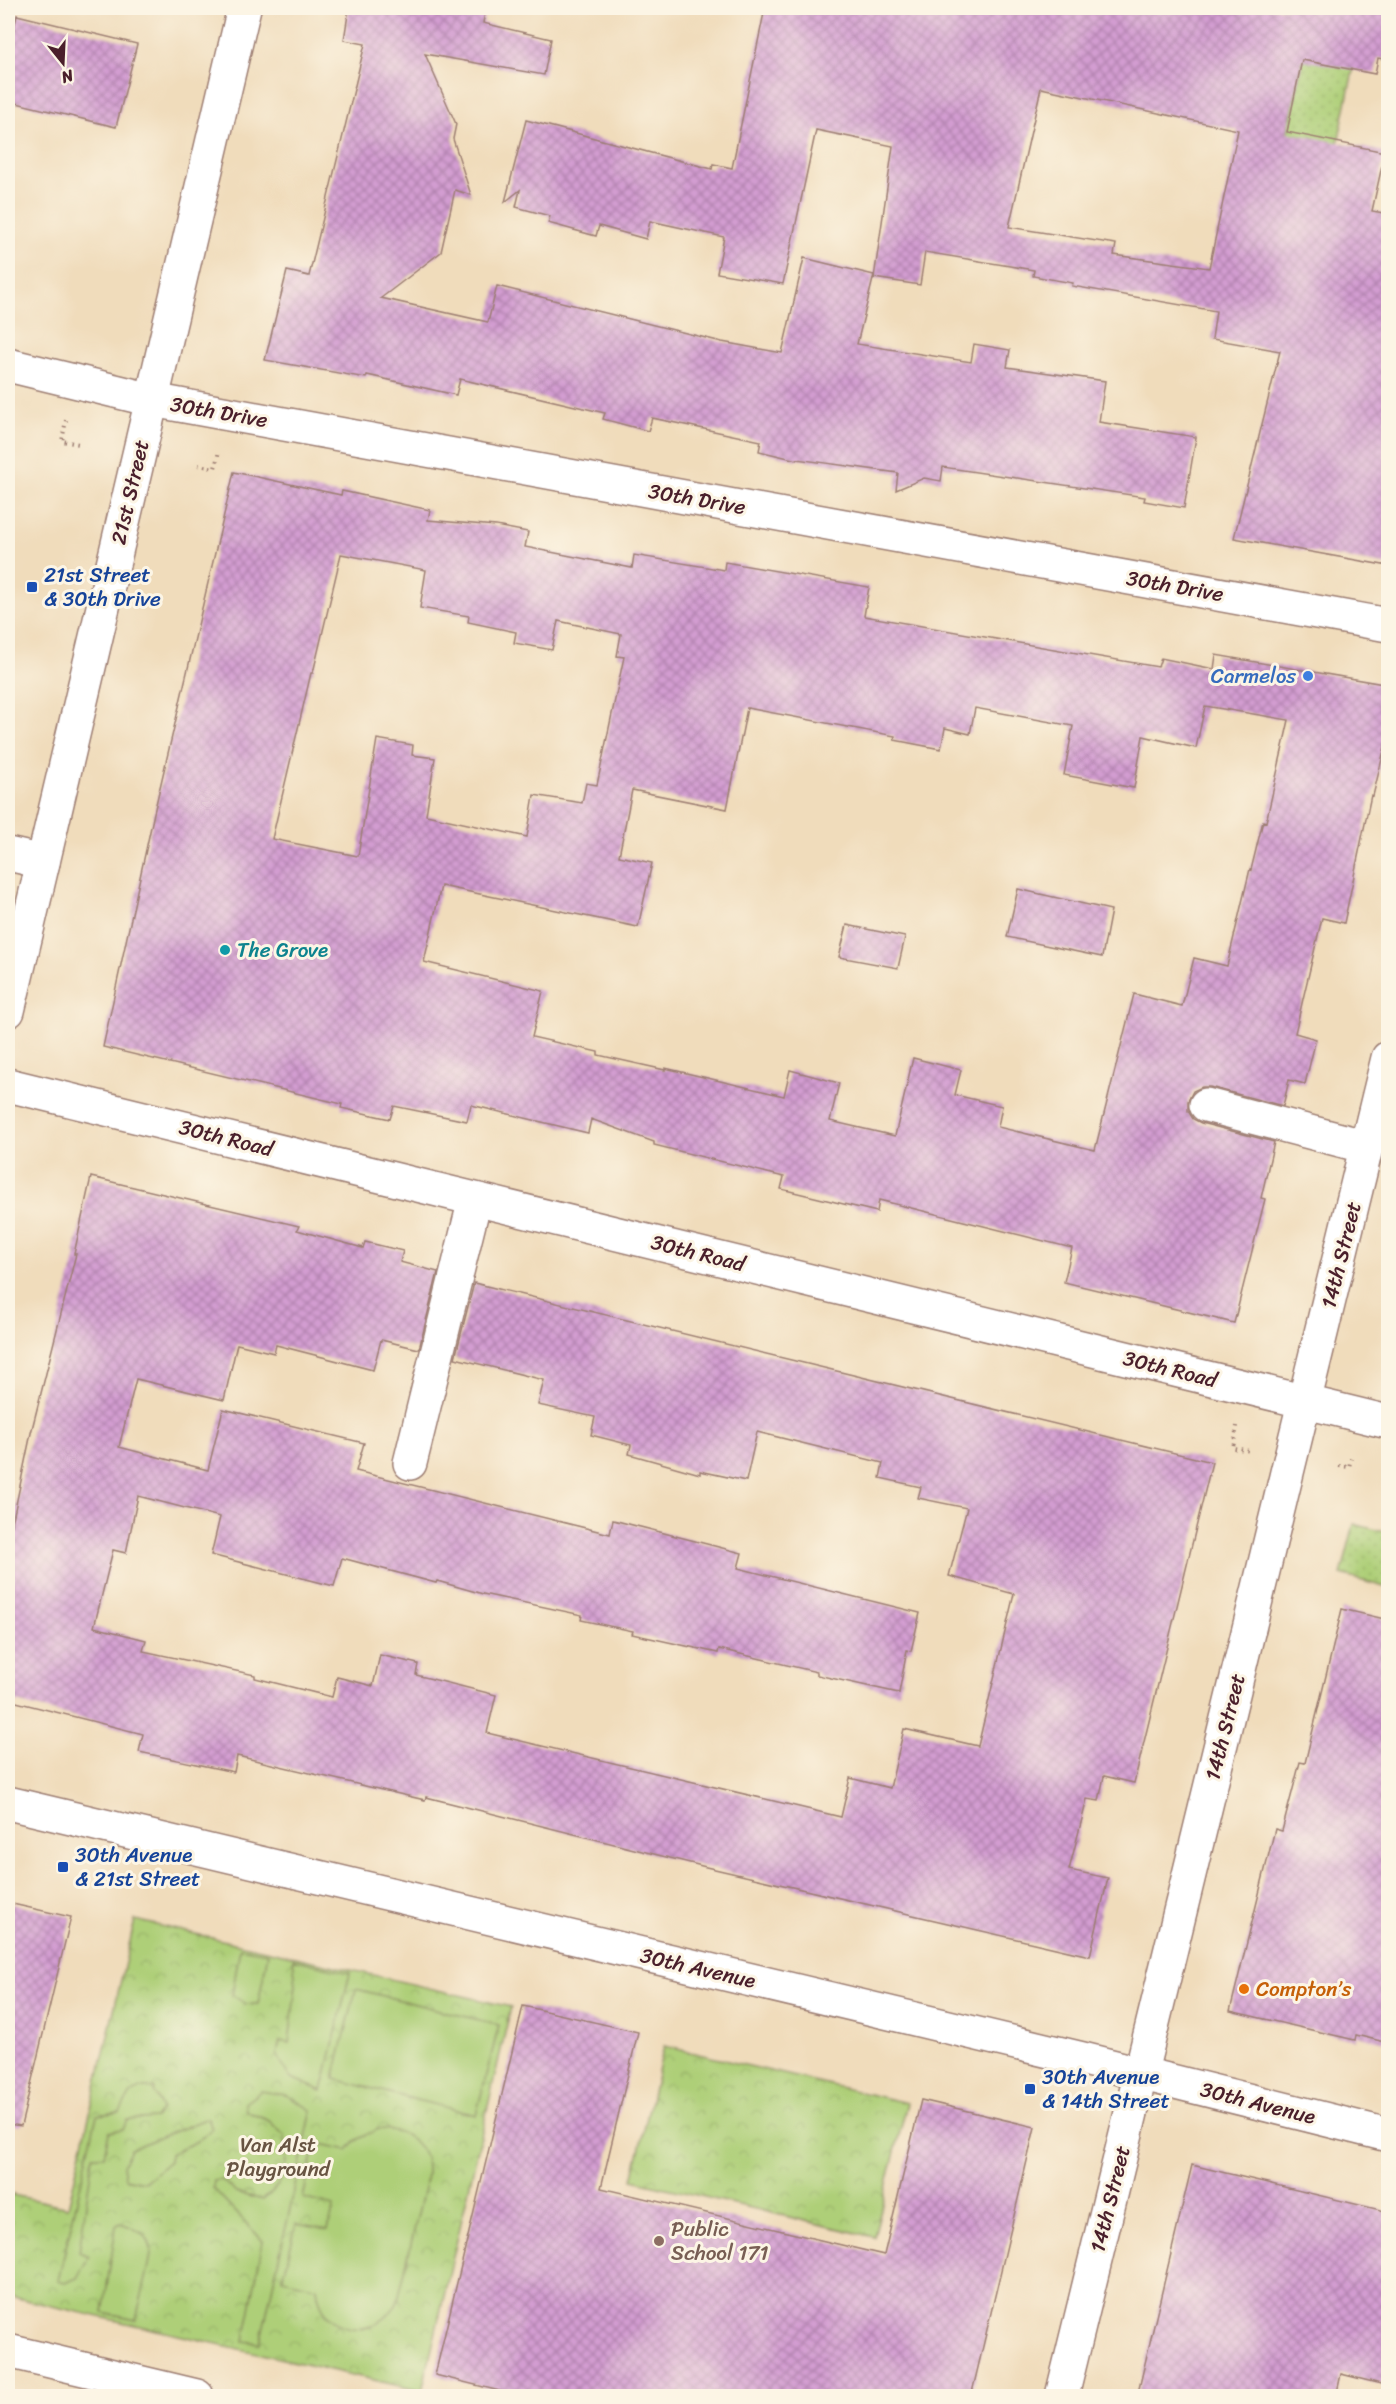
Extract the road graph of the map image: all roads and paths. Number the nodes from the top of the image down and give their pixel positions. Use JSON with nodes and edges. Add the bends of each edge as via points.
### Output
{"nodes":[{"id":1,"x":244,"y":8,"type":"edge"},
{"id":2,"x":8,"y":365,"type":"edge"},
{"id":3,"x":152,"y":399,"type":"junction"},
{"id":4,"x":67,"y":419,"type":"dead end"},
{"id":5,"x":80,"y":444,"type":"dead end"},
{"id":6,"x":220,"y":449,"type":"dead end"},
{"id":7,"x":198,"y":465,"type":"dead end"},
{"id":8,"x":1389,"y":625,"type":"edge"},
{"id":9,"x":8,"y":854,"type":"edge"},
{"id":10,"x":43,"y":862,"type":"junction"},
{"id":11,"x":8,"y":1011,"type":"edge"},
{"id":12,"x":1389,"y":1058,"type":"edge"},
{"id":13,"x":8,"y":1085,"type":"edge"},
{"id":14,"x":1206,"y":1105,"type":"dead end"},
{"id":15,"x":1367,"y":1147,"type":"junction"},
{"id":16,"x":476,"y":1199,"type":"junction"},
{"id":17,"x":1305,"y":1402,"type":"junction"},
{"id":18,"x":1389,"y":1422,"type":"edge"},
{"id":19,"x":1237,"y":1425,"type":"dead end"},
{"id":20,"x":1250,"y":1451,"type":"dead end"},
{"id":21,"x":1353,"y":1451,"type":"dead end"},
{"id":22,"x":410,"y":1463,"type":"dead end"},
{"id":23,"x":1339,"y":1466,"type":"dead end"},
{"id":24,"x":8,"y":1803,"type":"edge"},
{"id":25,"x":1141,"y":2073,"type":"junction"},
{"id":26,"x":1389,"y":2135,"type":"edge"},
{"id":27,"x":8,"y":2351,"type":"edge"},
{"id":28,"x":197,"y":2397,"type":"edge"},
{"id":29,"x":1062,"y":2397,"type":"edge"}],
"edges":[{"from":1,"to":3,"type":"street","name":"21st Street"},
{"from":2,"to":3,"type":"street","name":"30th Drive"},
{"from":3,"to":8,"type":"street","name":"30th Drive"},
{"from":3,"to":10,"type":"street","name":"21st Street"},
{"from":4,"to":5,"type":"path","via":[[62,441]]},
{"from":6,"to":7,"type":"path","via":[[214,468]]},
{"from":9,"to":10,"type":"street"},
{"from":10,"to":11,"type":"street","name":"21st Street"},
{"from":12,"to":15,"type":"street","name":"14th Street"},
{"from":13,"to":16,"type":"street","name":"30th Road"},
{"from":14,"to":15,"type":"street"},
{"from":15,"to":17,"type":"street","name":"14th Street"},
{"from":16,"to":17,"type":"street","name":"30th Road"},
{"from":16,"to":22,"type":"street"},
{"from":17,"to":18,"type":"street","name":"30th Road"},
{"from":17,"to":25,"type":"street","name":"14th Street"},
{"from":19,"to":20,"type":"path","via":[[1233,1448]]},
{"from":21,"to":23,"type":"path","via":[[1349,1467]]},
{"from":24,"to":25,"type":"street","name":"30th Avenue"},
{"from":25,"to":26,"type":"street","name":"30th Avenue"},
{"from":25,"to":29,"type":"street","name":"14th Street"},
{"from":27,"to":28,"type":"street"}]}
